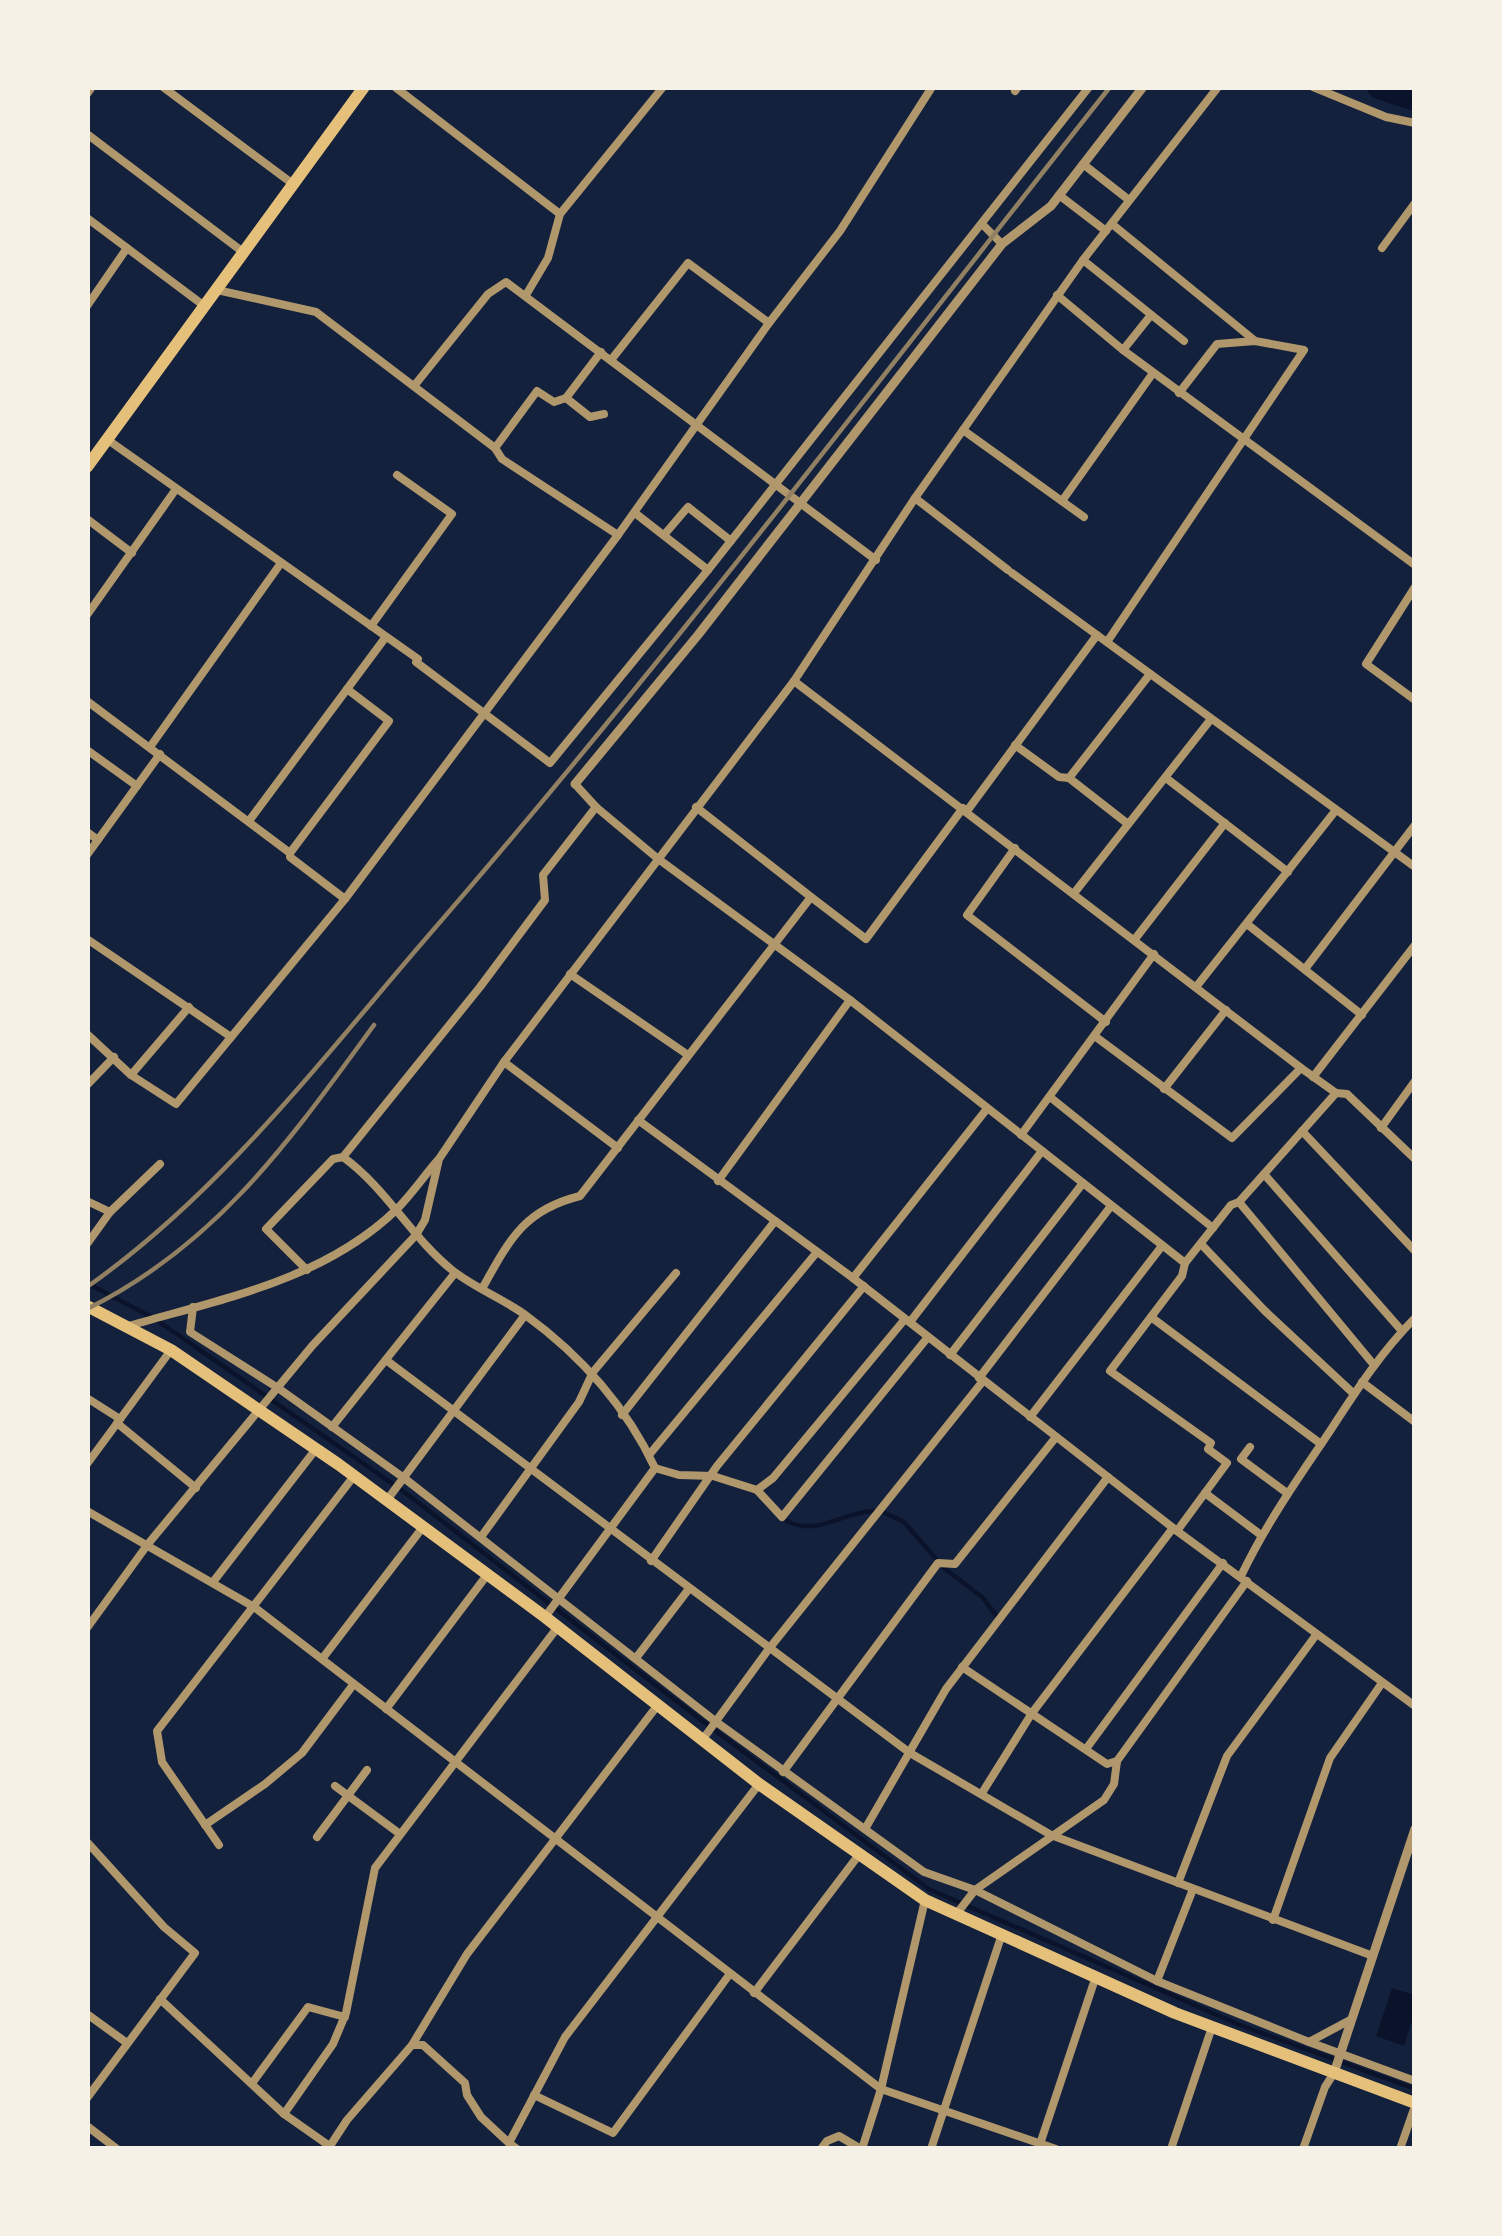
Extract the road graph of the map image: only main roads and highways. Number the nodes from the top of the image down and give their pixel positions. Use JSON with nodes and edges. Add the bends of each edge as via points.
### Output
{"nodes":[{"id":1,"x":364,"y":87,"type":"edge"},
{"id":2,"x":87,"y":467,"type":"edge"},
{"id":3,"x":91,"y":1313,"type":"edge"},
{"id":4,"x":1415,"y":2104,"type":"edge"}],
"edges":[{"from":1,"to":2,"type":"main road"},
{"from":3,"to":4,"type":"main road","via":[[264,1407],[488,1574],[553,1606],[557,1627],[925,1900],[1212,2027]]}]}
